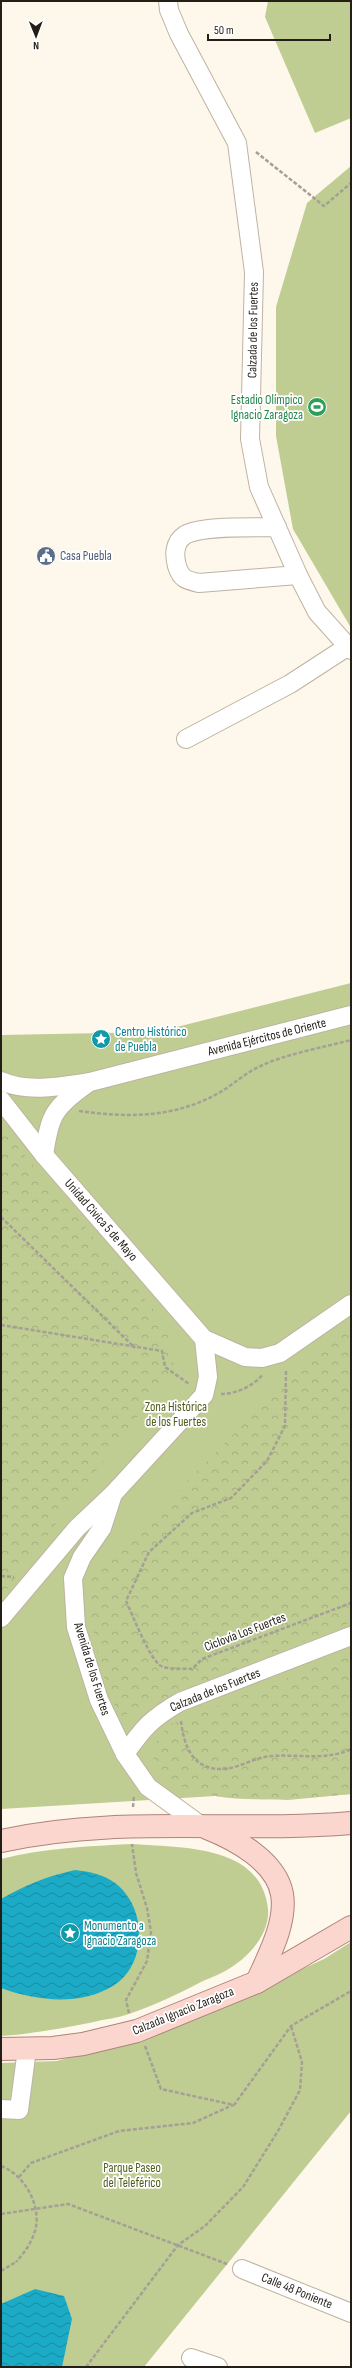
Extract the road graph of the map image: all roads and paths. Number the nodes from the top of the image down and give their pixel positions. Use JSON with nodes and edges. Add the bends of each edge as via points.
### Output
{"nodes":[{"id":1,"x":168,"y":1,"type":"edge"},
{"id":2,"x":237,"y":143,"type":"junction"},
{"id":3,"x":351,"y":183,"type":"edge"},
{"id":4,"x":277,"y":527,"type":"junction"},
{"id":5,"x":298,"y":575,"type":"junction"},
{"id":6,"x":349,"y":648,"type":"edge"},
{"id":7,"x":186,"y":739,"type":"dead end"},
{"id":8,"x":351,"y":1016,"type":"edge"},
{"id":9,"x":351,"y":1040,"type":"edge"},
{"id":10,"x":1,"y":1081,"type":"edge"},
{"id":11,"x":90,"y":1082,"type":"junction"},
{"id":12,"x":1,"y":1100,"type":"edge"},
{"id":13,"x":74,"y":1116,"type":"dead end"},
{"id":14,"x":44,"y":1155,"type":"junction"},
{"id":15,"x":1,"y":1217,"type":"edge"},
{"id":16,"x":351,"y":1304,"type":"edge"},
{"id":17,"x":1,"y":1325,"type":"edge"},
{"id":18,"x":204,"y":1339,"type":"junction"},
{"id":19,"x":135,"y":1348,"type":"junction"},
{"id":20,"x":280,"y":1353,"type":"junction"},
{"id":21,"x":286,"y":1371,"type":"dead end"},
{"id":22,"x":204,"y":1395,"type":"junction"},
{"id":23,"x":113,"y":1494,"type":"junction"},
{"id":24,"x":351,"y":1603,"type":"edge"},
{"id":25,"x":1,"y":1618,"type":"edge"},
{"id":26,"x":351,"y":1636,"type":"edge"},
{"id":27,"x":180,"y":1702,"type":"junction"},
{"id":28,"x":351,"y":1748,"type":"edge"},
{"id":29,"x":125,"y":1754,"type":"junction"},
{"id":30,"x":148,"y":1787,"type":"junction"},
{"id":31,"x":199,"y":1824,"type":"junction"},
{"id":32,"x":351,"y":1824,"type":"edge"},
{"id":33,"x":132,"y":1825,"type":"junction"},
{"id":34,"x":1,"y":1841,"type":"edge"},
{"id":35,"x":351,"y":1927,"type":"edge"},
{"id":36,"x":257,"y":1982,"type":"junction"},
{"id":37,"x":351,"y":1991,"type":"edge"},
{"id":38,"x":291,"y":2026,"type":"junction"},
{"id":39,"x":137,"y":2031,"type":"junction"},
{"id":40,"x":1,"y":2049,"type":"edge"},
{"id":41,"x":27,"y":2049,"type":"junction"},
{"id":42,"x":234,"y":2105,"type":"junction"},
{"id":43,"x":1,"y":2109,"type":"edge"},
{"id":44,"x":1,"y":2166,"type":"edge"},
{"id":45,"x":19,"y":2177,"type":"junction"},
{"id":46,"x":1,"y":2214,"type":"edge"},
{"id":47,"x":178,"y":2245,"type":"junction"},
{"id":48,"x":242,"y":2269,"type":"joint"},
{"id":49,"x":1,"y":2271,"type":"edge"},
{"id":50,"x":351,"y":2314,"type":"edge"},
{"id":51,"x":191,"y":2358,"type":"dead end"},
{"id":52,"x":86,"y":2367,"type":"edge"},
{"id":53,"x":218,"y":2367,"type":"edge"}],
"edges":[{"from":1,"to":2,"type":"street","name":"Calzada de los Fuertes","via":[[169,10],[180,34]]},
{"from":2,"to":3,"type":"path","via":[[258,153],[324,206]]},
{"from":2,"to":4,"type":"street","name":"Calzada de los Fuertes","via":[[254,272],[250,438],[259,487]]},
{"from":4,"to":5,"type":"street","name":"Calzada de los Fuertes"},
{"from":4,"to":5,"type":"street","via":[[202,530],[184,535],[176,546],[175,557],[180,575],[186,580],[199,583]]},
{"from":5,"to":6,"type":"street","name":"Calzada de los Fuertes","via":[[317,612]]},
{"from":6,"to":7,"type":"street","via":[[290,684]]},
{"from":8,"to":11,"type":"street","name":"Avenida Ejércitos de Oriente"},
{"from":9,"to":13,"type":"path","via":[[263,1064],[221,1092],[182,1108],[155,1115],[120,1116],[79,1111]]},
{"from":10,"to":11,"type":"street","name":"Avenida Ejércitos de Oriente","via":[[10,1085],[34,1087]]},
{"from":11,"to":14,"type":"street","name":"Avenida Ejércitos de Oriente","via":[[64,1101],[54,1113],[49,1124]]},
{"from":12,"to":14,"type":"street","name":"Unidad Civica 5 de Mayo"},
{"from":14,"to":18,"type":"street","name":"Unidad Civica 5 de Mayo"},
{"from":15,"to":19,"type":"path"},
{"from":16,"to":20,"type":"street"},
{"from":17,"to":19,"type":"path"},
{"from":18,"to":20,"type":"street","name":"Unidad Civica 5 de Mayo","via":[[245,1357],[262,1358]]},
{"from":18,"to":22,"type":"street","via":[[208,1377]]},
{"from":19,"to":22,"type":"path","via":[[162,1351],[165,1367]]},
{"from":20,"to":22,"type":"path","via":[[258,1382],[232,1394]]},
{"from":21,"to":24,"type":"path","name":"Ciclovía Los Fuertes","via":[[285,1426],[267,1460],[231,1498],[192,1513],[149,1552],[126,1602],[151,1657],[162,1667],[192,1669],[202,1659]]},
{"from":22,"to":23,"type":"street","name":"Avenida de los Fuertes"},
{"from":23,"to":25,"type":"street","name":"Avenida de los Fuertes","via":[[77,1528]]},
{"from":23,"to":29,"type":"street","name":"Avenida de los Fuertes","via":[[102,1528],[76,1568],[73,1598],[76,1627],[99,1700]]},
{"from":26,"to":27,"type":"street","name":"Calzada de los Fuertes"},
{"from":27,"to":28,"type":"path","via":[[183,1736],[189,1754],[206,1766],[225,1768],[271,1756],[326,1757]]},
{"from":27,"to":29,"type":"street","name":"Calzada de los Fuertes","via":[[157,1715],[141,1731]]},
{"from":29,"to":30,"type":"street"},
{"from":30,"to":31,"type":"street"},
{"from":30,"to":33,"type":"path","via":[[134,1786]]},
{"from":31,"to":32,"type":"main road"},
{"from":31,"to":33,"type":"main road"},
{"from":31,"to":36,"type":"main road","via":[[228,1836],[250,1851],[274,1873],[282,1894],[281,1916],[272,1948]]},
{"from":33,"to":34,"type":"main road","via":[[60,1830]]},
{"from":33,"to":39,"type":"path","via":[[136,1873],[147,1908],[151,1932],[147,1961],[126,2000]]},
{"from":35,"to":36,"type":"main road","name":"Calzada Ignacio Zaragoza"},
{"from":36,"to":39,"type":"main road","name":"Calzada Ignacio Zaragoza"},
{"from":37,"to":38,"type":"path"},
{"from":38,"to":42,"type":"path"},
{"from":38,"to":47,"type":"path","via":[[302,2062],[300,2090],[243,2187],[205,2226]]},
{"from":39,"to":41,"type":"main road","name":"Calzada Ignacio Zaragoza","via":[[83,2044]]},
{"from":39,"to":42,"type":"path","via":[[151,2057],[161,2089]]},
{"from":40,"to":41,"type":"main road","name":"Calzada Ignacio Zaragoza"},
{"from":41,"to":43,"type":"street","via":[[19,2110]]},
{"from":42,"to":45,"type":"path","via":[[192,2123],[119,2131],[31,2163]]},
{"from":44,"to":45,"type":"path","bridge":true},
{"from":45,"to":49,"type":"path","bridge":true,"via":[[30,2192],[36,2211],[35,2230],[28,2248],[16,2262]]},
{"from":46,"to":47,"type":"path","via":[[68,2204]]},
{"from":47,"to":48,"type":"path"},
{"from":47,"to":52,"type":"path"},
{"from":48,"to":50,"type":"street","name":"Calle 48 Poniente"},
{"from":51,"to":53,"type":"street"}]}
